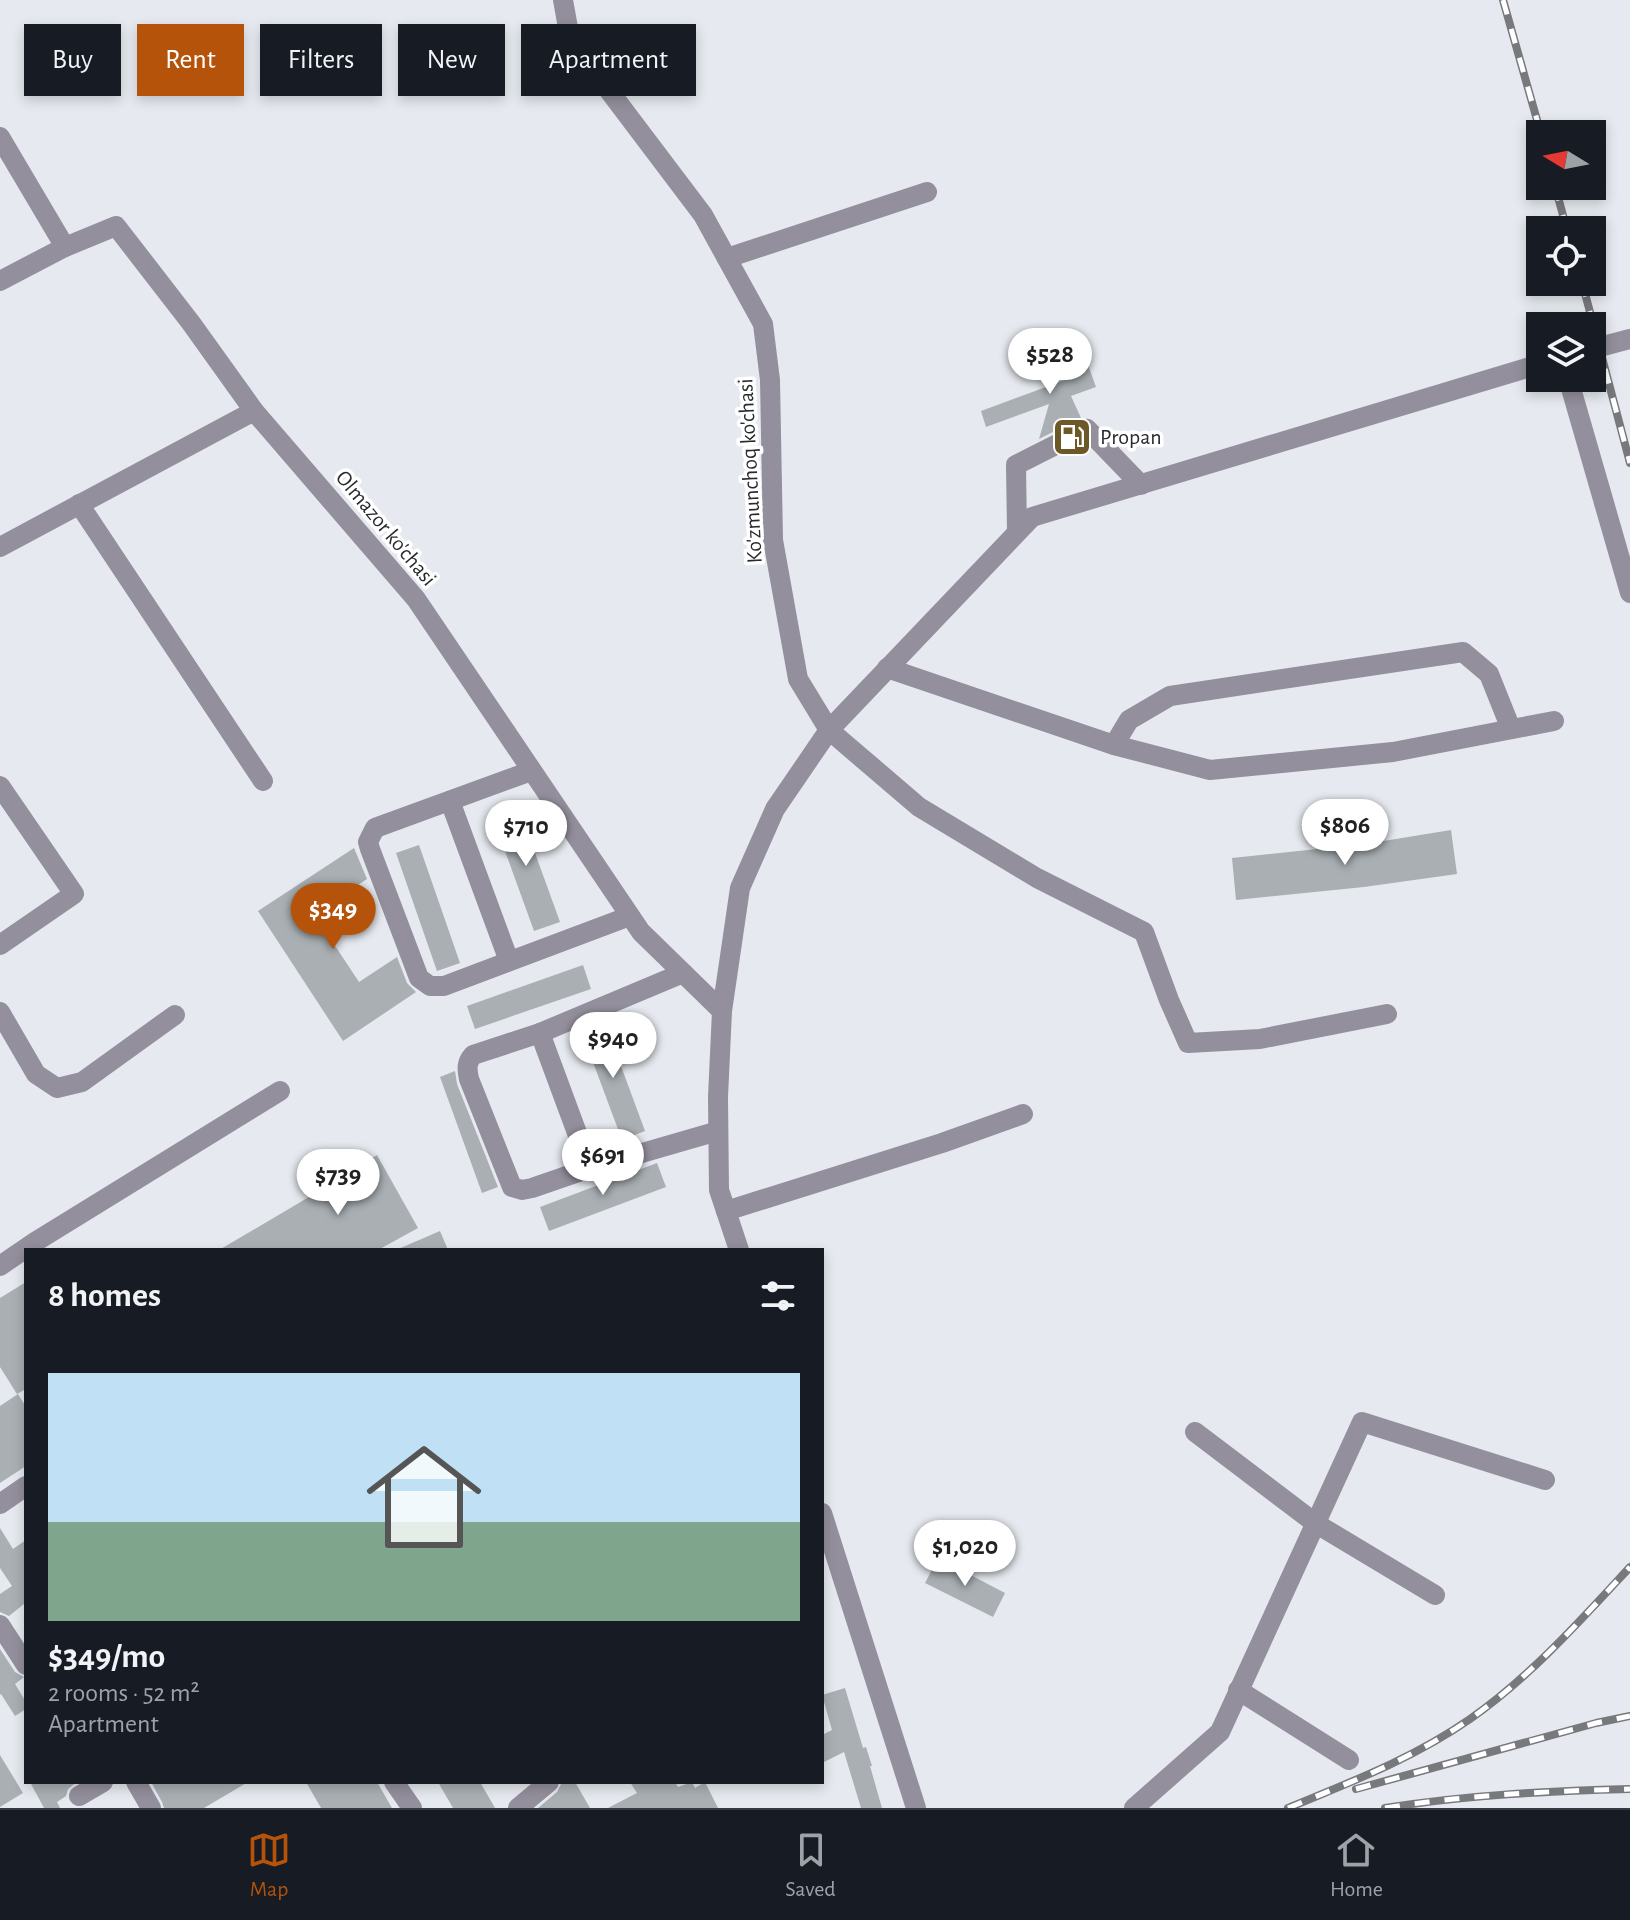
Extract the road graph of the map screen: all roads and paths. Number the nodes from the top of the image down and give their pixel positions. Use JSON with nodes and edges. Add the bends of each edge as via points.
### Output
{"nodes":[{"id":1,"x":563,"y":0,"type":"edge"},
{"id":2,"x":0,"y":137,"type":"edge"},
{"id":3,"x":927,"y":192,"type":"dead end"},
{"id":4,"x":65,"y":247,"type":"junction"},
{"id":5,"x":727,"y":258,"type":"junction"},
{"id":6,"x":0,"y":281,"type":"edge"},
{"id":7,"x":1630,"y":339,"type":"edge"},
{"id":8,"x":1606,"y":345,"type":"edge"},
{"id":9,"x":1526,"y":368,"type":"edge"},
{"id":10,"x":1572,"y":392,"type":"edge"},
{"id":11,"x":254,"y":411,"type":"junction"},
{"id":12,"x":1141,"y":485,"type":"junction"},
{"id":13,"x":79,"y":504,"type":"junction"},
{"id":14,"x":1017,"y":532,"type":"junction"},
{"id":15,"x":0,"y":547,"type":"edge"},
{"id":16,"x":1630,"y":593,"type":"edge"},
{"id":17,"x":887,"y":668,"type":"junction"},
{"id":18,"x":1554,"y":721,"type":"dead end"},
{"id":19,"x":1511,"y":729,"type":"junction"},
{"id":20,"x":829,"y":730,"type":"junction"},
{"id":21,"x":1114,"y":745,"type":"junction"},
{"id":22,"x":531,"y":771,"type":"junction"},
{"id":23,"x":263,"y":781,"type":"dead end"},
{"id":24,"x":0,"y":786,"type":"edge"},
{"id":25,"x":450,"y":801,"type":"junction"},
{"id":26,"x":630,"y":916,"type":"junction"},
{"id":27,"x":0,"y":945,"type":"edge"},
{"id":28,"x":509,"y":961,"type":"junction"},
{"id":29,"x":683,"y":973,"type":"junction"},
{"id":30,"x":722,"y":1011,"type":"junction"},
{"id":31,"x":0,"y":1012,"type":"edge"},
{"id":32,"x":1387,"y":1014,"type":"dead end"},
{"id":33,"x":175,"y":1015,"type":"dead end"},
{"id":34,"x":540,"y":1033,"type":"junction"},
{"id":35,"x":280,"y":1091,"type":"dead end"},
{"id":36,"x":1023,"y":1114,"type":"dead end"},
{"id":37,"x":718,"y":1131,"type":"junction"},
{"id":38,"x":590,"y":1168,"type":"junction"},
{"id":39,"x":726,"y":1211,"type":"junction"},
{"id":40,"x":26,"y":1248,"type":"edge"},
{"id":41,"x":738,"y":1248,"type":"edge"},
{"id":42,"x":24,"y":1250,"type":"edge"},
{"id":43,"x":0,"y":1266,"type":"edge"},
{"id":44,"x":1195,"y":1432,"type":"dead end"},
{"id":45,"x":1545,"y":1480,"type":"dead end"},
{"id":46,"x":24,"y":1487,"type":"edge"},
{"id":47,"x":0,"y":1504,"type":"edge"},
{"id":48,"x":824,"y":1519,"type":"edge"},
{"id":49,"x":1315,"y":1523,"type":"junction"},
{"id":50,"x":1435,"y":1595,"type":"dead end"},
{"id":51,"x":0,"y":1625,"type":"edge"},
{"id":52,"x":24,"y":1662,"type":"edge"},
{"id":53,"x":1238,"y":1690,"type":"junction"},
{"id":54,"x":1349,"y":1760,"type":"dead end"},
{"id":55,"x":100,"y":1784,"type":"edge"},
{"id":56,"x":137,"y":1784,"type":"edge"},
{"id":57,"x":395,"y":1784,"type":"edge"},
{"id":58,"x":547,"y":1784,"type":"edge"},
{"id":59,"x":79,"y":1796,"type":"dead end"},
{"id":60,"x":151,"y":1808,"type":"edge"},
{"id":61,"x":412,"y":1808,"type":"edge"},
{"id":62,"x":518,"y":1808,"type":"edge"},
{"id":63,"x":916,"y":1808,"type":"edge"},
{"id":64,"x":1134,"y":1808,"type":"edge"}],
"edges":[{"from":1,"to":5,"type":"street","name":"Ko'zmunchoq ko'chasi","via":[[570,39],[703,215]]},
{"from":2,"to":4,"type":"street"},
{"from":3,"to":5,"type":"street"},
{"from":4,"to":6,"type":"street"},
{"from":4,"to":11,"type":"street","name":"Olmazor ko'chasi","via":[[116,226]]},
{"from":5,"to":20,"type":"street","name":"Ko'zmunchoq ko'chasi","via":[[763,324],[770,380],[773,540],[798,679]]},
{"from":7,"to":8,"type":"street"},
{"from":9,"to":12,"type":"street"},
{"from":10,"to":16,"type":"street"},
{"from":11,"to":13,"type":"street"},
{"from":11,"to":22,"type":"street","name":"Olmazor ko'chasi","via":[[416,599]]},
{"from":12,"to":14,"type":"street","via":[[1032,517]]},
{"from":12,"to":14,"type":"street","via":[[1087,429],[1016,465]]},
{"from":13,"to":15,"type":"street"},
{"from":13,"to":23,"type":"street"},
{"from":14,"to":17,"type":"street"},
{"from":17,"to":20,"type":"street"},
{"from":17,"to":21,"type":"street"},
{"from":18,"to":19,"type":"street"},
{"from":19,"to":21,"type":"street","via":[[1393,752],[1210,770]]},
{"from":19,"to":21,"type":"street","via":[[1489,674],[1463,652],[1170,696],[1129,720]]},
{"from":20,"to":30,"type":"street","via":[[775,809],[740,888]]},
{"from":20,"to":32,"type":"street","name":"Ko'zmunchoq ko'chasi","via":[[919,807],[1037,878],[1144,932],[1188,1043],[1260,1039]]},
{"from":22,"to":25,"type":"street"},
{"from":22,"to":26,"type":"street","name":"Olmazor ko'chasi"},
{"from":24,"to":27,"type":"street","via":[[74,894]]},
{"from":25,"to":28,"type":"street"},
{"from":25,"to":28,"type":"street","via":[[375,828],[370,849],[419,978],[430,986],[444,986]]},
{"from":26,"to":28,"type":"street"},
{"from":26,"to":29,"type":"street","name":"Olmazor ko'chasi"},
{"from":29,"to":30,"type":"street","name":"Olmazor ko'chasi"},
{"from":29,"to":34,"type":"street"},
{"from":30,"to":37,"type":"street"},
{"from":31,"to":33,"type":"street","via":[[36,1074],[57,1088],[82,1082]]},
{"from":34,"to":38,"type":"street"},
{"from":34,"to":38,"type":"street","via":[[473,1055],[468,1060],[469,1079],[512,1187],[532,1188]]},
{"from":35,"to":40,"type":"street"},
{"from":36,"to":39,"type":"street"},
{"from":37,"to":38,"type":"street"},
{"from":37,"to":39,"type":"street","via":[[719,1190]]},
{"from":39,"to":41,"type":"street"},
{"from":42,"to":43,"type":"street"},
{"from":44,"to":49,"type":"street"},
{"from":45,"to":49,"type":"street","via":[[1362,1422]]},
{"from":46,"to":47,"type":"street"},
{"from":48,"to":63,"type":"street"},
{"from":49,"to":50,"type":"street"},
{"from":49,"to":53,"type":"street"},
{"from":51,"to":52,"type":"street"},
{"from":53,"to":54,"type":"street"},
{"from":53,"to":64,"type":"street","via":[[1220,1732]]},
{"from":55,"to":59,"type":"street"},
{"from":56,"to":60,"type":"street"},
{"from":57,"to":61,"type":"street"},
{"from":58,"to":62,"type":"street"}]}
